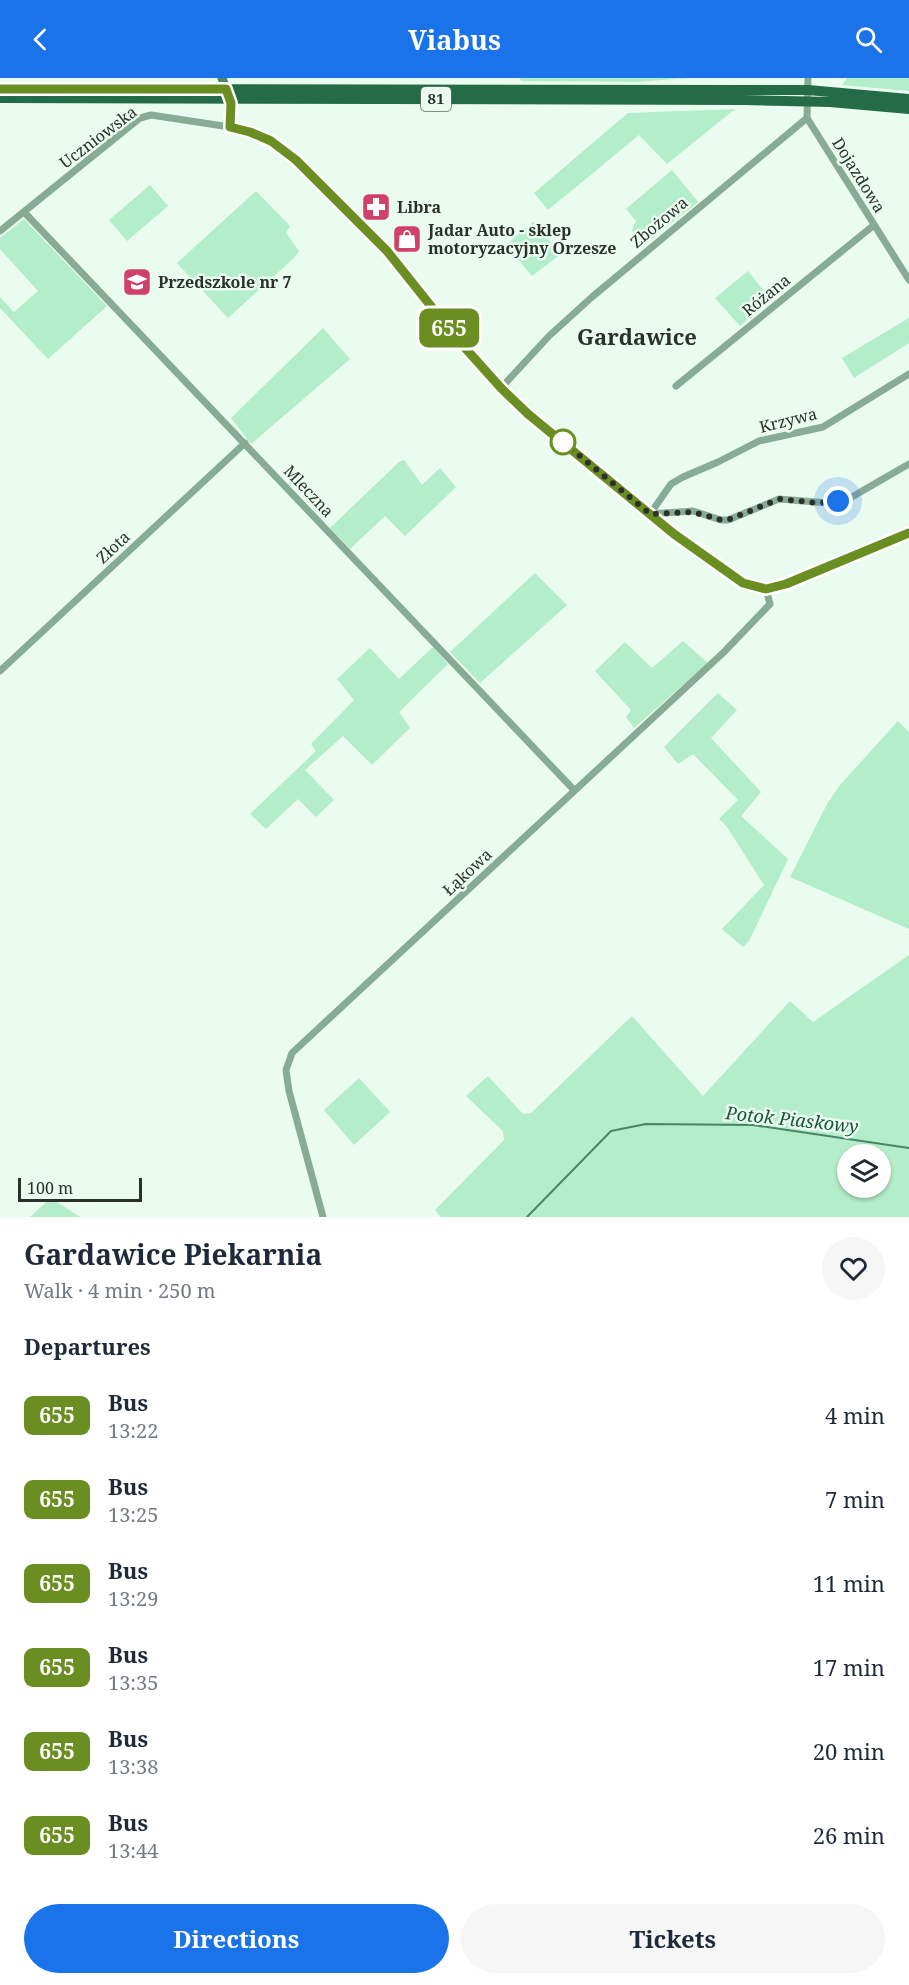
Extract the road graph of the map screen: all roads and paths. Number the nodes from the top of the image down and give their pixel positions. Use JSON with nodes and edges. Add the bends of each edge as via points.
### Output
{"nodes":[{"id":1,"x":808,"y":78,"type":"edge"},
{"id":2,"x":226,"y":88,"type":"edge"},
{"id":3,"x":0,"y":89,"type":"edge"},
{"id":4,"x":808,"y":96,"type":"junction"},
{"id":5,"x":0,"y":98,"type":"edge"},
{"id":6,"x":909,"y":99,"type":"edge"},
{"id":7,"x":909,"y":109,"type":"edge"},
{"id":8,"x":807,"y":118,"type":"junction"},
{"id":9,"x":230,"y":127,"type":"junction"},
{"id":10,"x":24,"y":212,"type":"junction"},
{"id":11,"x":873,"y":225,"type":"junction"},
{"id":12,"x":0,"y":231,"type":"edge"},
{"id":13,"x":909,"y":280,"type":"edge"},
{"id":14,"x":909,"y":374,"type":"edge"},
{"id":15,"x":676,"y":386,"type":"dead end"},
{"id":16,"x":501,"y":388,"type":"junction"},
{"id":17,"x":245,"y":443,"type":"junction"},
{"id":18,"x":909,"y":464,"type":"edge"},
{"id":19,"x":650,"y":514,"type":"junction"},
{"id":20,"x":909,"y":533,"type":"edge"},
{"id":21,"x":766,"y":589,"type":"junction"},
{"id":22,"x":0,"y":671,"type":"edge"},
{"id":23,"x":574,"y":790,"type":"junction"},
{"id":24,"x":323,"y":1217,"type":"edge"}],
"edges":[{"from":1,"to":4,"type":"street"},
{"from":2,"to":3,"type":"main road","number":"81"},
{"from":2,"to":4,"type":"main road","number":"81"},
{"from":2,"to":5,"type":"main road","number":"81"},
{"from":2,"to":9,"type":"street"},
{"from":4,"to":6,"type":"main road","number":"81"},
{"from":4,"to":7,"type":"main road","number":"81"},
{"from":4,"to":8,"type":"street"},
{"from":8,"to":11,"type":"street","name":"Dojazdowa"},
{"from":8,"to":16,"type":"street","name":"Zbożowa","via":[[592,297]]},
{"from":9,"to":10,"type":"street","name":"Uczniowska","via":[[140,118]]},
{"from":9,"to":16,"type":"street","via":[[271,141],[296,160],[387,251]]},
{"from":10,"to":12,"type":"street","name":"Uczniowska"},
{"from":10,"to":17,"type":"street","name":"Mleczna"},
{"from":11,"to":13,"type":"street","name":"Dojazdowa"},
{"from":11,"to":15,"type":"street","name":"Różana"},
{"from":14,"to":19,"type":"street","name":"Krzywa","via":[[823,427],[759,441],[683,477],[671,484]]},
{"from":16,"to":19,"type":"street"},
{"from":17,"to":22,"type":"street","name":"Złota"},
{"from":17,"to":23,"type":"street","name":"Mleczna"},
{"from":18,"to":19,"type":"street","via":[[838,501],[779,499],[728,520],[693,512]]},
{"from":19,"to":21,"type":"street","via":[[732,577]]},
{"from":20,"to":21,"type":"street"},
{"from":21,"to":23,"type":"street","name":"Łąkowa","via":[[770,604],[752,624]]},
{"from":23,"to":24,"type":"street","name":"Łąkowa","via":[[292,1053],[286,1070],[289,1091]]}]}
